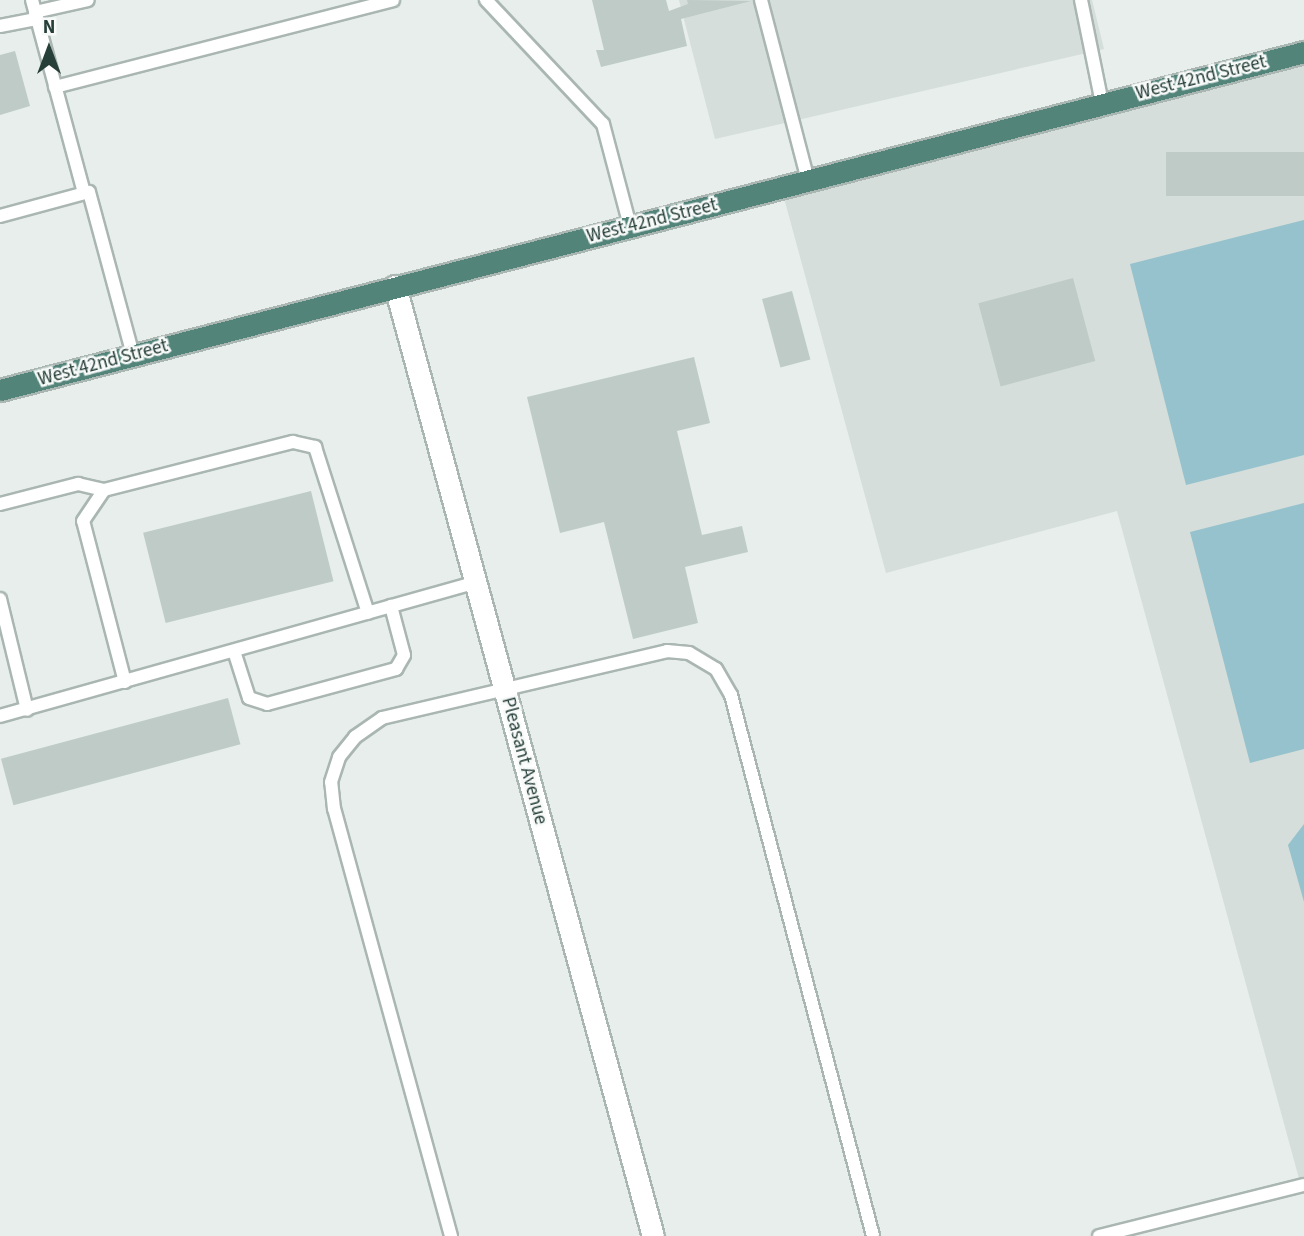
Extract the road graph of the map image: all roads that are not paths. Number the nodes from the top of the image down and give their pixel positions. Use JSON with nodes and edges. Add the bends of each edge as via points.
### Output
{"nodes":[{"id":1,"x":88,"y":0,"type":"edge"},
{"id":2,"x":393,"y":0,"type":"edge"},
{"id":3,"x":486,"y":0,"type":"edge"},
{"id":4,"x":761,"y":0,"type":"edge"},
{"id":5,"x":1081,"y":0,"type":"edge"},
{"id":6,"x":35,"y":10,"type":"edge"},
{"id":7,"x":0,"y":26,"type":"edge"},
{"id":8,"x":1304,"y":52,"type":"edge"},
{"id":9,"x":55,"y":86,"type":"junction"},
{"id":10,"x":1102,"y":103,"type":"junction"},
{"id":11,"x":808,"y":181,"type":"junction"},
{"id":12,"x":84,"y":193,"type":"junction"},
{"id":13,"x":0,"y":216,"type":"edge"},
{"id":14,"x":630,"y":226,"type":"junction"},
{"id":15,"x":395,"y":286,"type":"junction"},
{"id":16,"x":132,"y":355,"type":"junction"},
{"id":17,"x":0,"y":390,"type":"edge"},
{"id":18,"x":104,"y":490,"type":"junction"},
{"id":19,"x":0,"y":504,"type":"edge"},
{"id":20,"x":475,"y":582,"type":"junction"},
{"id":21,"x":0,"y":600,"type":"edge"},
{"id":22,"x":391,"y":606,"type":"junction"},
{"id":23,"x":369,"y":613,"type":"junction"},
{"id":24,"x":234,"y":651,"type":"junction"},
{"id":25,"x":125,"y":682,"type":"junction"},
{"id":26,"x":505,"y":691,"type":"junction"},
{"id":27,"x":27,"y":710,"type":"junction"},
{"id":28,"x":0,"y":716,"type":"edge"},
{"id":29,"x":1304,"y":1185,"type":"edge"},
{"id":30,"x":451,"y":1236,"type":"edge"},
{"id":31,"x":653,"y":1236,"type":"edge"},
{"id":32,"x":873,"y":1236,"type":"edge"},
{"id":33,"x":1099,"y":1236,"type":"edge"}],
"edges":[{"from":1,"to":6,"type":"lane"},
{"from":2,"to":9,"type":"lane"},
{"from":3,"to":14,"type":"lane","via":[[603,124]]},
{"from":4,"to":11,"type":"lane"},
{"from":5,"to":10,"type":"lane"},
{"from":6,"to":7,"type":"lane"},
{"from":6,"to":9,"type":"lane"},
{"from":8,"to":10,"type":"highway","name":"West 42nd Street"},
{"from":9,"to":12,"type":"lane"},
{"from":10,"to":11,"type":"highway","name":"West 42nd Street"},
{"from":11,"to":14,"type":"highway","name":"West 42nd Street"},
{"from":12,"to":13,"type":"lane"},
{"from":12,"to":16,"type":"lane","via":[[89,192]]},
{"from":14,"to":15,"type":"highway","name":"West 42nd Street"},
{"from":15,"to":16,"type":"highway","name":"West 42nd Street"},
{"from":15,"to":20,"type":"street","name":"Pleasant Avenue"},
{"from":16,"to":17,"type":"highway","name":"West 42nd Street"},
{"from":18,"to":19,"type":"lane","via":[[78,484]]},
{"from":18,"to":23,"type":"lane","via":[[293,442],[315,447]]},
{"from":18,"to":25,"type":"lane","via":[[83,522]]},
{"from":20,"to":22,"type":"lane"},
{"from":20,"to":26,"type":"street","name":"Pleasant Avenue"},
{"from":21,"to":27,"type":"lane"},
{"from":22,"to":23,"type":"lane"},
{"from":22,"to":24,"type":"lane","via":[[404,655],[396,669],[267,704],[249,698]]},
{"from":23,"to":24,"type":"lane"},
{"from":24,"to":25,"type":"lane"},
{"from":25,"to":27,"type":"lane"},
{"from":26,"to":30,"type":"lane","via":[[382,718],[355,737],[339,757],[331,782],[334,809]]},
{"from":26,"to":31,"type":"street","name":"Pleasant Avenue"},
{"from":26,"to":32,"type":"lane","via":[[667,651],[689,653],[716,669],[732,695]]},
{"from":27,"to":28,"type":"lane"},
{"from":29,"to":33,"type":"lane"}]}
